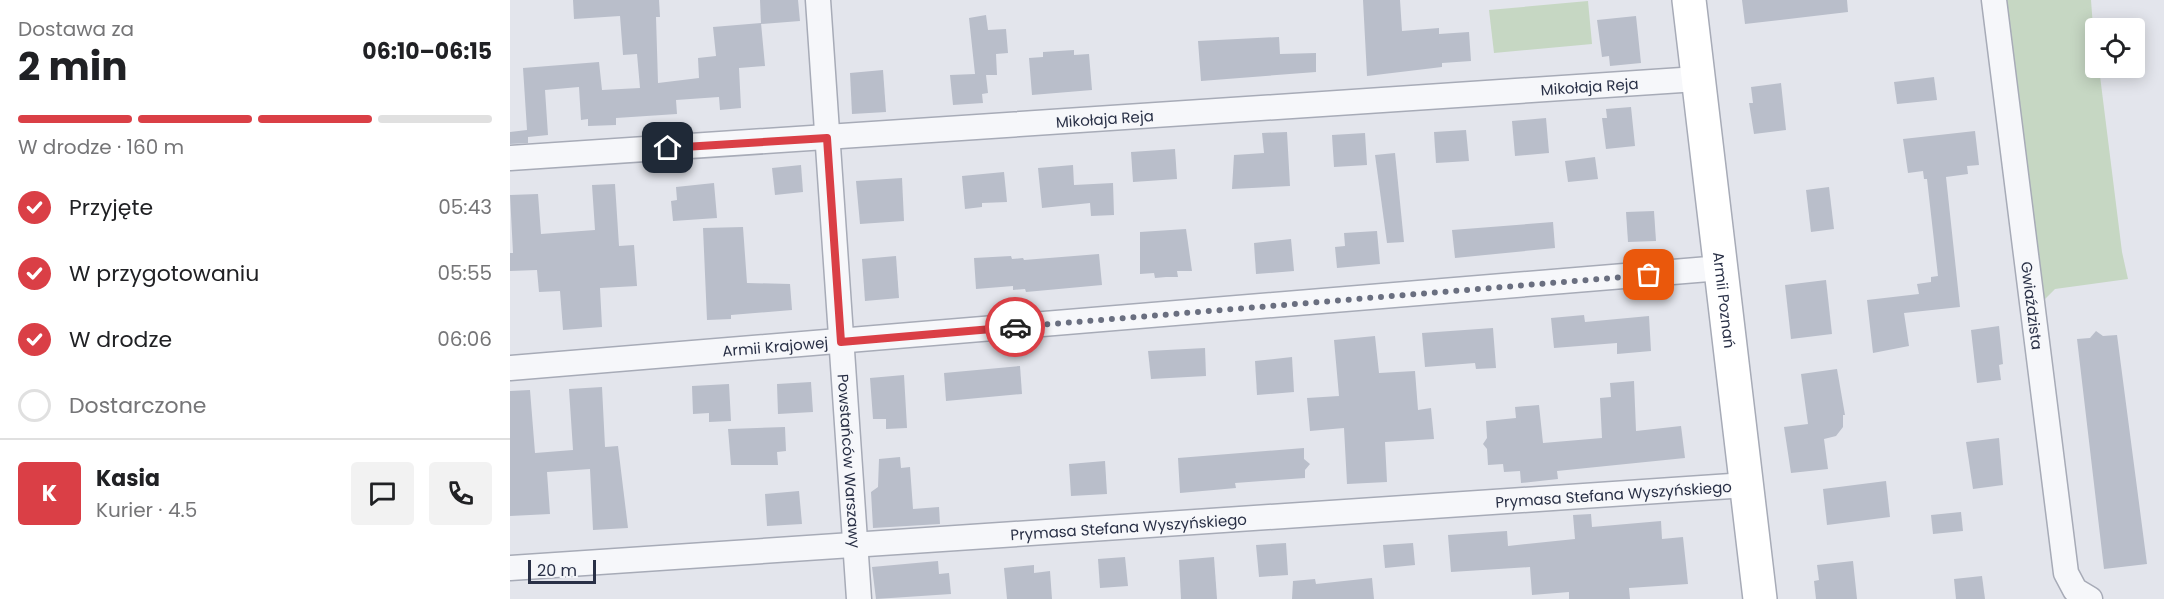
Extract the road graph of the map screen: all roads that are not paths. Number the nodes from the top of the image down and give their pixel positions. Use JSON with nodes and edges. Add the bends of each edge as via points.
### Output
{"nodes":[{"id":1,"x":818,"y":0,"type":"edge"},
{"id":2,"x":1689,"y":0,"type":"edge"},
{"id":3,"x":1994,"y":0,"type":"edge"},
{"id":4,"x":1697,"y":79,"type":"junction"},
{"id":5,"x":827,"y":138,"type":"junction"},
{"id":6,"x":510,"y":158,"type":"edge"},
{"id":7,"x":1721,"y":268,"type":"junction"},
{"id":8,"x":841,"y":342,"type":"junction"},
{"id":9,"x":510,"y":368,"type":"edge"},
{"id":10,"x":1746,"y":485,"type":"junction"},
{"id":11,"x":855,"y":545,"type":"junction"},
{"id":12,"x":510,"y":568,"type":"edge"},
{"id":13,"x":859,"y":599,"type":"edge"},
{"id":14,"x":1760,"y":599,"type":"edge"},
{"id":15,"x":2090,"y":599,"type":"edge"}],
"edges":[{"from":1,"to":5,"type":"street","name":"Powstańców Warszawy"},
{"from":2,"to":4,"type":"street","name":"Armii Poznań"},
{"from":3,"to":15,"type":"street","name":"Gwiaździsta","via":[[2066,573],[2074,590]]},
{"from":4,"to":5,"type":"street","name":"Mikołaja Reja"},
{"from":4,"to":7,"type":"street","name":"Armii Poznań"},
{"from":5,"to":6,"type":"street","name":"Mikołaja Reja"},
{"from":5,"to":8,"type":"street","name":"Powstańców Warszawy"},
{"from":7,"to":8,"type":"street","name":"Armii Krajowej"},
{"from":7,"to":10,"type":"street","name":"Armii Poznań"},
{"from":8,"to":9,"type":"street","name":"Armii Krajowej"},
{"from":8,"to":11,"type":"street","name":"Powstańców Warszawy"},
{"from":10,"to":11,"type":"street","name":"Prymasa Stefana Wyszyńskiego"},
{"from":10,"to":14,"type":"street","name":"Armii Poznań"},
{"from":11,"to":12,"type":"street","name":"Prymasa Stefana Wyszyńskiego"},
{"from":11,"to":13,"type":"street","name":"Powstańców Warszawy"}]}
